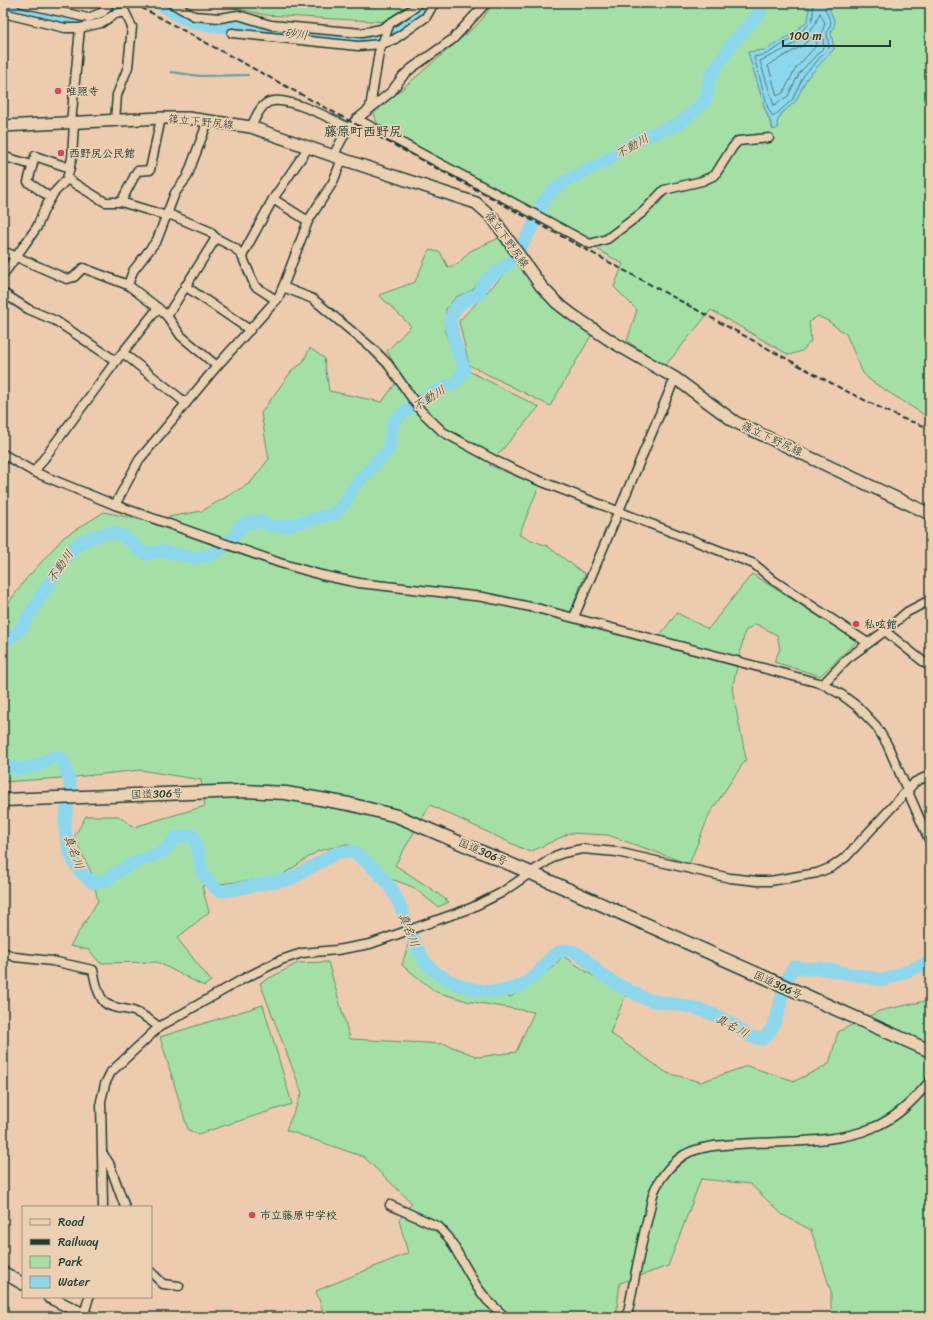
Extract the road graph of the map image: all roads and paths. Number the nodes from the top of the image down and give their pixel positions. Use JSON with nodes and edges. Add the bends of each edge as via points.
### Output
{"nodes":[{"id":1,"x":22,"y":3,"type":"edge"},
{"id":2,"x":171,"y":3,"type":"edge"},
{"id":3,"x":418,"y":3,"type":"edge"},
{"id":4,"x":434,"y":3,"type":"edge"},
{"id":5,"x":486,"y":3,"type":"edge"},
{"id":6,"x":110,"y":4,"type":"dead end"},
{"id":7,"x":3,"y":13,"type":"edge"},
{"id":8,"x":390,"y":24,"type":"junction"},
{"id":9,"x":80,"y":28,"type":"junction"},
{"id":10,"x":232,"y":33,"type":"dead end"},
{"id":11,"x":383,"y":41,"type":"junction"},
{"id":12,"x":370,"y":108,"type":"junction"},
{"id":13,"x":161,"y":118,"type":"junction"},
{"id":14,"x":357,"y":119,"type":"junction"},
{"id":15,"x":115,"y":121,"type":"junction"},
{"id":16,"x":208,"y":121,"type":"junction"},
{"id":17,"x":72,"y":123,"type":"junction"},
{"id":18,"x":3,"y":126,"type":"edge"},
{"id":19,"x":251,"y":126,"type":"junction"},
{"id":20,"x":348,"y":128,"type":"junction"},
{"id":21,"x":769,"y":138,"type":"dead end"},
{"id":22,"x":308,"y":148,"type":"junction"},
{"id":23,"x":338,"y":158,"type":"junction"},
{"id":24,"x":3,"y":160,"type":"edge"},
{"id":25,"x":32,"y":165,"type":"junction"},
{"id":26,"x":70,"y":168,"type":"junction"},
{"id":27,"x":67,"y":178,"type":"junction"},
{"id":28,"x":51,"y":198,"type":"junction"},
{"id":29,"x":273,"y":199,"type":"junction"},
{"id":30,"x":121,"y":202,"type":"junction"},
{"id":31,"x":167,"y":216,"type":"junction"},
{"id":32,"x":308,"y":221,"type":"junction"},
{"id":33,"x":216,"y":238,"type":"junction"},
{"id":34,"x":3,"y":251,"type":"edge"},
{"id":35,"x":242,"y":256,"type":"junction"},
{"id":36,"x":16,"y":257,"type":"junction"},
{"id":37,"x":3,"y":275,"type":"edge"},
{"id":38,"x":128,"y":285,"type":"junction"},
{"id":39,"x":185,"y":286,"type":"junction"},
{"id":40,"x":283,"y":287,"type":"junction"},
{"id":41,"x":3,"y":293,"type":"edge"},
{"id":42,"x":276,"y":300,"type":"junction"},
{"id":43,"x":158,"y":308,"type":"junction"},
{"id":44,"x":167,"y":316,"type":"junction"},
{"id":45,"x":250,"y":330,"type":"junction"},
{"id":46,"x":123,"y":353,"type":"junction"},
{"id":47,"x":116,"y":362,"type":"junction"},
{"id":48,"x":217,"y":366,"type":"junction"},
{"id":49,"x":675,"y":378,"type":"junction"},
{"id":50,"x":186,"y":403,"type":"junction"},
{"id":51,"x":3,"y":454,"type":"edge"},
{"id":52,"x":34,"y":472,"type":"junction"},
{"id":53,"x":115,"y":505,"type":"junction"},
{"id":54,"x":620,"y":513,"type":"junction"},
{"id":55,"x":930,"y":514,"type":"edge"},
{"id":56,"x":930,"y":600,"type":"edge"},
{"id":57,"x":574,"y":617,"type":"junction"},
{"id":58,"x":886,"y":631,"type":"junction"},
{"id":59,"x":868,"y":643,"type":"junction"},
{"id":60,"x":930,"y":667,"type":"edge"},
{"id":61,"x":823,"y":684,"type":"junction"},
{"id":62,"x":930,"y":775,"type":"edge"},
{"id":63,"x":907,"y":790,"type":"junction"},
{"id":64,"x":3,"y":800,"type":"edge"},
{"id":65,"x":930,"y":842,"type":"edge"},
{"id":66,"x":530,"y":873,"type":"junction"},
{"id":67,"x":3,"y":952,"type":"edge"},
{"id":68,"x":160,"y":1027,"type":"junction"},
{"id":69,"x":930,"y":1051,"type":"edge"},
{"id":70,"x":930,"y":1081,"type":"edge"},
{"id":71,"x":103,"y":1154,"type":"junction"},
{"id":72,"x":390,"y":1205,"type":"dead end"},
{"id":73,"x":103,"y":1206,"type":"edge"},
{"id":74,"x":125,"y":1206,"type":"edge"},
{"id":75,"x":3,"y":1272,"type":"edge"},
{"id":76,"x":152,"y":1273,"type":"edge"},
{"id":77,"x":22,"y":1283,"type":"edge"},
{"id":78,"x":179,"y":1286,"type":"dead end"},
{"id":79,"x":51,"y":1298,"type":"edge"},
{"id":80,"x":90,"y":1298,"type":"edge"},
{"id":81,"x":86,"y":1316,"type":"edge"},
{"id":82,"x":505,"y":1317,"type":"edge"},
{"id":83,"x":627,"y":1317,"type":"edge"}],
"edges":[{"from":1,"to":6,"type":"street","via":[[88,18],[103,12]]},
{"from":2,"to":8,"type":"street","via":[[194,16],[220,18],[238,15],[271,25],[372,32]]},
{"from":3,"to":8,"type":"street"},
{"from":4,"to":11,"type":"street","via":[[426,17],[395,39]]},
{"from":5,"to":12,"type":"street","via":[[453,39],[412,68],[391,92]]},
{"from":7,"to":9,"type":"street","via":[[65,28]]},
{"from":8,"to":11,"type":"street"},
{"from":9,"to":15,"type":"street","via":[[101,23],[114,14],[125,12],[132,27],[128,67],[117,95]]},
{"from":9,"to":17,"type":"street"},
{"from":10,"to":11,"type":"street","via":[[358,46]]},
{"from":11,"to":12,"type":"street","via":[[375,71]]},
{"from":12,"to":14,"type":"street"},
{"from":13,"to":15,"type":"main road","name":"篠立下野尻線"},
{"from":13,"to":16,"type":"main road","name":"篠立下野尻線"},
{"from":13,"to":30,"type":"street","via":[[150,170],[137,171]]},
{"from":14,"to":20,"type":"street"},
{"from":14,"to":21,"type":"street","via":[[590,244],[607,239],[643,212],[664,190],[702,181],[715,175],[738,141]]},
{"from":15,"to":17,"type":"main road","name":"篠立下野尻線"},
{"from":16,"to":19,"type":"main road","name":"篠立下野尻線"},
{"from":16,"to":31,"type":"street","via":[[187,177],[175,193]]},
{"from":17,"to":18,"type":"main road","name":"篠立下野尻線"},
{"from":17,"to":26,"type":"street"},
{"from":19,"to":20,"type":"street","via":[[264,104],[270,101],[300,106],[332,118]]},
{"from":19,"to":22,"type":"main road","name":"篠立下野尻線"},
{"from":20,"to":23,"type":"street"},
{"from":22,"to":23,"type":"main road","name":"篠立下野尻線"},
{"from":22,"to":29,"type":"street"},
{"from":23,"to":32,"type":"street","via":[[333,182]]},
{"from":23,"to":49,"type":"main road","name":"篠立下野尻線","via":[[476,203],[492,217],[541,286],[557,303],[611,341]]},
{"from":24,"to":25,"type":"street","via":[[5,157]]},
{"from":25,"to":26,"type":"street","via":[[35,156]]},
{"from":25,"to":28,"type":"street","via":[[28,182]]},
{"from":26,"to":27,"type":"street"},
{"from":27,"to":28,"type":"street"},
{"from":27,"to":30,"type":"street","via":[[105,202]]},
{"from":28,"to":36,"type":"street"},
{"from":29,"to":32,"type":"street"},
{"from":29,"to":35,"type":"street"},
{"from":30,"to":31,"type":"street"},
{"from":31,"to":33,"type":"street","via":[[171,215],[209,231]]},
{"from":31,"to":38,"type":"street","via":[[157,240],[133,271]]},
{"from":32,"to":40,"type":"street"},
{"from":33,"to":35,"type":"street","via":[[235,248]]},
{"from":33,"to":39,"type":"street"},
{"from":34,"to":36,"type":"street"},
{"from":35,"to":42,"type":"street","via":[[255,286]]},
{"from":36,"to":37,"type":"street"},
{"from":36,"to":38,"type":"street","via":[[67,279],[74,277],[83,268]]},
{"from":38,"to":43,"type":"street"},
{"from":39,"to":44,"type":"street"},
{"from":39,"to":45,"type":"street"},
{"from":40,"to":42,"type":"street"},
{"from":40,"to":54,"type":"street","via":[[313,299],[351,330],[388,364],[419,407],[443,432],[535,479]]},
{"from":41,"to":47,"type":"street","via":[[56,321]]},
{"from":42,"to":45,"type":"street"},
{"from":43,"to":44,"type":"street"},
{"from":43,"to":46,"type":"street"},
{"from":44,"to":48,"type":"street","via":[[181,336]]},
{"from":45,"to":48,"type":"street"},
{"from":46,"to":47,"type":"street"},
{"from":46,"to":50,"type":"street"},
{"from":47,"to":52,"type":"street"},
{"from":48,"to":50,"type":"street"},
{"from":49,"to":54,"type":"street"},
{"from":49,"to":55,"type":"main road","name":"篠立下野尻線","via":[[734,422]]},
{"from":50,"to":53,"type":"street","via":[[139,460]]},
{"from":51,"to":52,"type":"street"},
{"from":52,"to":53,"type":"street"},
{"from":53,"to":57,"type":"street","via":[[321,575],[382,586],[483,597]]},
{"from":54,"to":57,"type":"street"},
{"from":54,"to":59,"type":"street","via":[[754,564],[772,580]]},
{"from":56,"to":58,"type":"street","via":[[907,612]]},
{"from":57,"to":61,"type":"street"},
{"from":58,"to":59,"type":"street"},
{"from":58,"to":60,"type":"street"},
{"from":59,"to":61,"type":"street","via":[[848,658]]},
{"from":61,"to":63,"type":"street","via":[[858,707],[876,726]]},
{"from":62,"to":63,"type":"street","via":[[915,782]]},
{"from":63,"to":65,"type":"street"},
{"from":63,"to":66,"type":"street","via":[[846,857],[817,873],[758,881],[730,878],[617,852],[582,849],[555,856]]},
{"from":64,"to":66,"type":"highway","name":"国道306号","via":[[242,791],[294,794],[397,816]]},
{"from":66,"to":68,"type":"street","via":[[501,893],[471,908],[419,928],[370,944],[302,953],[281,960]]},
{"from":66,"to":69,"type":"highway","name":"国道306号"},
{"from":67,"to":68,"type":"street","via":[[15,957],[52,961],[92,970],[105,1003],[134,1011]]},
{"from":68,"to":71,"type":"street","via":[[111,1072],[105,1084],[101,1101]]},
{"from":70,"to":83,"type":"street","via":[[910,1104],[895,1116],[852,1135],[725,1144],[694,1150],[684,1155],[668,1168],[656,1187],[645,1226]]},
{"from":71,"to":73,"type":"street"},
{"from":71,"to":74,"type":"street","via":[[109,1163]]},
{"from":72,"to":82,"type":"street","via":[[439,1227],[449,1238],[477,1287]]},
{"from":75,"to":77,"type":"main road"},
{"from":76,"to":78,"type":"street","via":[[163,1284]]},
{"from":79,"to":81,"type":"main road"},
{"from":80,"to":81,"type":"street"}]}
